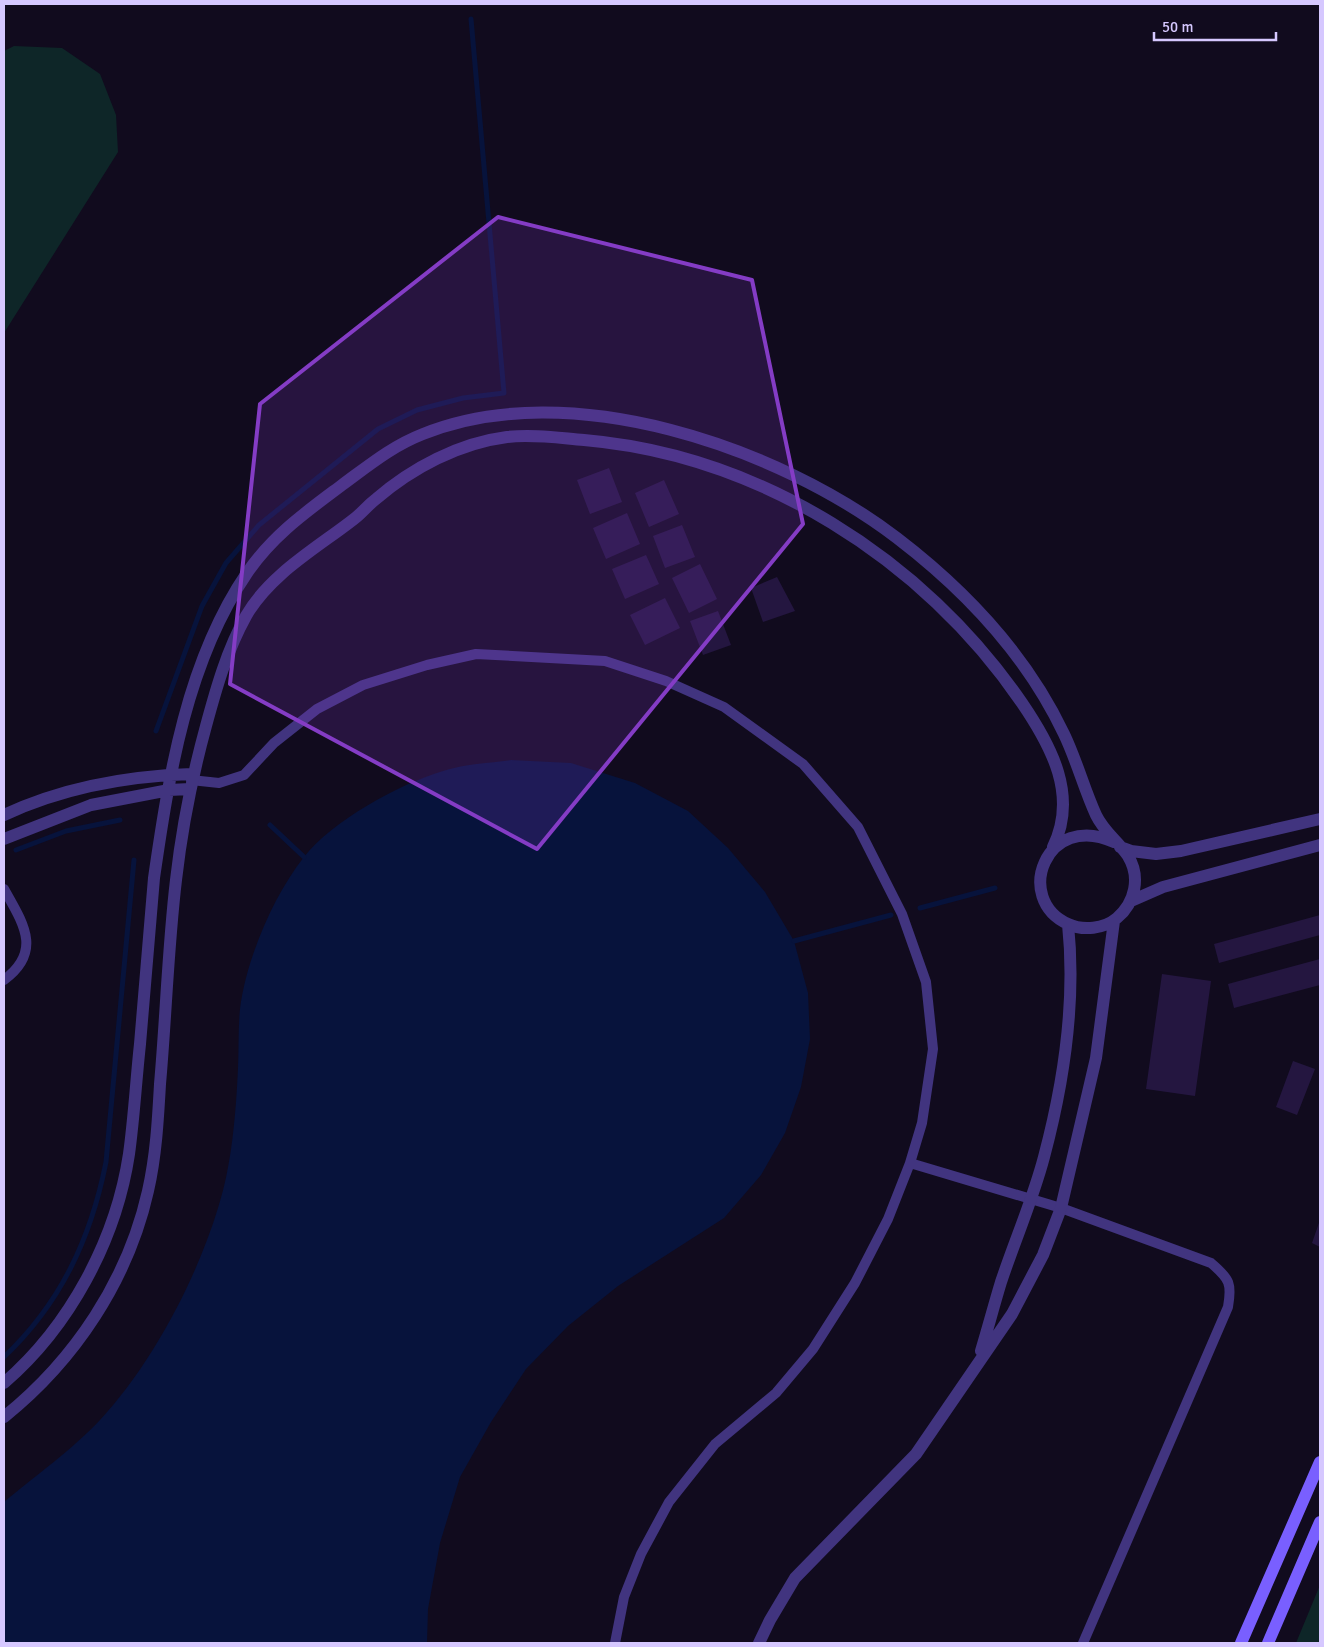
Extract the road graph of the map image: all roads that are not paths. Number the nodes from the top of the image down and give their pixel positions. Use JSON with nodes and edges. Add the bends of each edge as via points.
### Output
{"nodes":[{"id":1,"x":172,"y":775,"type":"junction"},
{"id":2,"x":191,"y":781,"type":"junction"},
{"id":3,"x":168,"y":790,"type":"junction"},
{"id":4,"x":4,"y":815,"type":"edge"},
{"id":5,"x":1320,"y":819,"type":"edge"},
{"id":6,"x":4,"y":838,"type":"edge"},
{"id":7,"x":1117,"y":844,"type":"junction"},
{"id":8,"x":1320,"y":845,"type":"edge"},
{"id":9,"x":1053,"y":848,"type":"junction"},
{"id":10,"x":4,"y":890,"type":"edge"},
{"id":11,"x":1131,"y":901,"type":"junction"},
{"id":12,"x":1114,"y":921,"type":"junction"},
{"id":13,"x":1068,"y":924,"type":"junction"},
{"id":14,"x":4,"y":980,"type":"edge"},
{"id":15,"x":910,"y":1163,"type":"junction"},
{"id":16,"x":1031,"y":1199,"type":"junction"},
{"id":17,"x":1061,"y":1208,"type":"junction"},
{"id":18,"x":978,"y":1361,"type":"junction"},
{"id":19,"x":4,"y":1383,"type":"edge"},
{"id":20,"x":4,"y":1417,"type":"edge"},
{"id":21,"x":1320,"y":1462,"type":"edge"},
{"id":22,"x":1320,"y":1522,"type":"edge"},
{"id":23,"x":615,"y":1643,"type":"edge"},
{"id":24,"x":759,"y":1643,"type":"edge"},
{"id":25,"x":1083,"y":1643,"type":"edge"},
{"id":26,"x":1241,"y":1643,"type":"edge"},
{"id":27,"x":1268,"y":1643,"type":"edge"}],
"edges":[{"from":1,"to":2,"type":"street"},
{"from":1,"to":3,"type":"street"},
{"from":1,"to":4,"type":"street","via":[[87,785]]},
{"from":1,"to":7,"type":"street","via":[[190,703],[215,630],[246,575],[265,548],[289,524],[371,463],[426,432],[497,415],[558,414],[612,418],[660,427],[744,452],[786,470],[859,510],[912,549],[985,618],[1042,693],[1079,766],[1096,815]]},
{"from":2,"to":3,"type":"street"},
{"from":2,"to":9,"type":"street","via":[[210,709],[235,639],[248,613],[263,594],[301,558],[411,473],[451,452],[481,442],[535,436],[642,447],[694,459],[789,498],[843,530],[904,575],[989,658],[1044,735],[1063,793],[1064,826]]},
{"from":2,"to":15,"type":"lane","via":[[219,783],[244,775],[274,743],[317,709],[364,685],[476,654],[605,661],[666,681],[724,707],[803,764],[816,778],[858,827],[902,914],[926,982],[933,1049],[922,1123]]},
{"from":2,"to":20,"type":"street","via":[[176,881],[154,1159],[140,1221],[116,1281],[80,1340],[31,1394]]},
{"from":3,"to":6,"type":"street","via":[[92,804]]},
{"from":3,"to":19,"type":"street","via":[[154,878],[129,1155],[114,1214],[90,1271],[58,1324],[34,1354]]},
{"from":5,"to":7,"type":"street","via":[[1181,851],[1156,854],[1131,851]]},
{"from":7,"to":9,"type":"street","via":[[1099,835],[1083,834],[1067,838]]},
{"from":7,"to":11,"type":"street","via":[[1127,854],[1134,869]]},
{"from":8,"to":11,"type":"street","via":[[1163,887]]},
{"from":9,"to":13,"type":"street","via":[[1041,873],[1041,889],[1050,910]]},
{"from":10,"to":14,"type":"lane","via":[[19,916],[28,946],[20,965]]},
{"from":11,"to":12,"type":"street"},
{"from":12,"to":13,"type":"street","via":[[1100,927]]},
{"from":12,"to":17,"type":"street","via":[[1096,1058]]},
{"from":13,"to":16,"type":"street","via":[[1071,985],[1064,1057],[1044,1156]]},
{"from":15,"to":16,"type":"lane"},
{"from":15,"to":23,"type":"lane","via":[[888,1219],[855,1283],[813,1349],[776,1393],[715,1444],[670,1502],[641,1554],[624,1597]]},
{"from":16,"to":17,"type":"lane"},
{"from":16,"to":18,"type":"street"},
{"from":17,"to":18,"type":"street","via":[[1043,1256],[1012,1314]]},
{"from":17,"to":25,"type":"lane","via":[[1212,1263],[1225,1274],[1231,1288],[1228,1307]]},
{"from":18,"to":24,"type":"street","via":[[916,1454],[795,1578]]},
{"from":21,"to":26,"type":"street"},
{"from":22,"to":27,"type":"street"}]}
